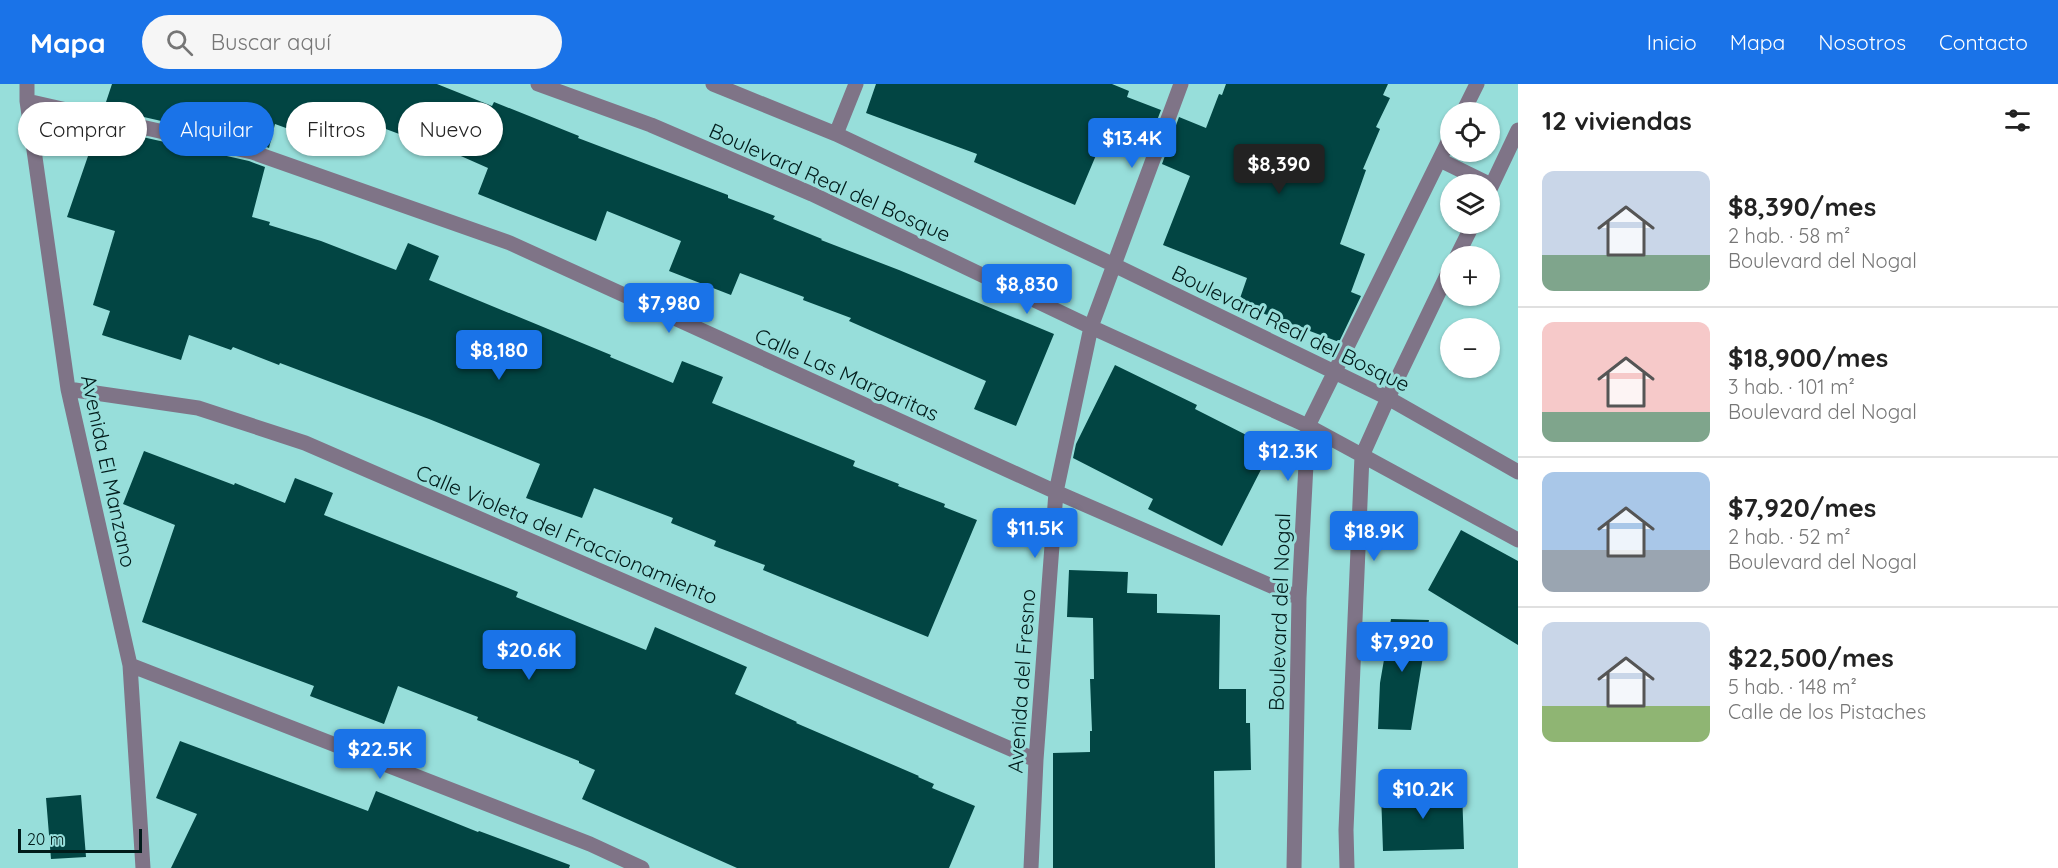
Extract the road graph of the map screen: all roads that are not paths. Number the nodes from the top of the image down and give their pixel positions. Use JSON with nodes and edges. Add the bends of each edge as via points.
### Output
{"nodes":[{"id":1,"x":27,"y":84,"type":"edge"},
{"id":2,"x":538,"y":84,"type":"edge"},
{"id":3,"x":712,"y":84,"type":"edge"},
{"id":4,"x":856,"y":84,"type":"edge"},
{"id":5,"x":1181,"y":84,"type":"edge"},
{"id":6,"x":1477,"y":84,"type":"edge"},
{"id":7,"x":27,"y":101,"type":"junction"},
{"id":8,"x":1468,"y":102,"type":"edge"},
{"id":9,"x":1518,"y":130,"type":"edge"},
{"id":10,"x":836,"y":134,"type":"junction"},
{"id":11,"x":1440,"y":160,"type":"edge"},
{"id":12,"x":1444,"y":162,"type":"edge"},
{"id":13,"x":1467,"y":174,"type":"edge"},
{"id":14,"x":1496,"y":174,"type":"edge"},
{"id":15,"x":1114,"y":265,"type":"junction"},
{"id":16,"x":1440,"y":290,"type":"edge"},
{"id":17,"x":1091,"y":327,"type":"junction"},
{"id":18,"x":1335,"y":374,"type":"junction"},
{"id":19,"x":68,"y":389,"type":"junction"},
{"id":20,"x":1388,"y":398,"type":"junction"},
{"id":21,"x":1308,"y":426,"type":"junction"},
{"id":22,"x":1362,"y":456,"type":"junction"},
{"id":23,"x":1518,"y":472,"type":"edge"},
{"id":24,"x":1056,"y":492,"type":"junction"},
{"id":25,"x":1518,"y":540,"type":"edge"},
{"id":26,"x":1299,"y":598,"type":"junction"},
{"id":27,"x":130,"y":665,"type":"junction"},
{"id":28,"x":1036,"y":760,"type":"junction"},
{"id":29,"x":143,"y":868,"type":"edge"},
{"id":30,"x":642,"y":868,"type":"edge"},
{"id":31,"x":1032,"y":868,"type":"edge"},
{"id":32,"x":1294,"y":868,"type":"edge"},
{"id":33,"x":1347,"y":868,"type":"edge"}],
"edges":[{"from":1,"to":7,"type":"street","name":"Avenida El Manzano"},
{"from":2,"to":17,"type":"street","name":"Boulevard Real del Bosque","via":[[651,126],[812,194]]},
{"from":3,"to":10,"type":"street","name":"Boulevard Real del Bosque"},
{"from":4,"to":10,"type":"street"},
{"from":5,"to":15,"type":"street","name":"Avenida del Fresno"},
{"from":6,"to":8,"type":"street"},
{"from":7,"to":19,"type":"street","name":"Avenida El Manzano"},
{"from":7,"to":24,"type":"street","name":"Calle Las Margaritas","via":[[252,152],[510,243]]},
{"from":9,"to":14,"type":"street"},
{"from":10,"to":15,"type":"street","name":"Boulevard Real del Bosque"},
{"from":11,"to":18,"type":"street","name":"Boulevard del Nogal"},
{"from":12,"to":13,"type":"street"},
{"from":15,"to":17,"type":"street","name":"Avenida del Fresno"},
{"from":15,"to":18,"type":"street","name":"Boulevard Real del Bosque"},
{"from":16,"to":20,"type":"street"},
{"from":17,"to":21,"type":"street","name":"Boulevard Real del Bosque"},
{"from":17,"to":24,"type":"street","name":"Avenida del Fresno"},
{"from":18,"to":20,"type":"street","name":"Boulevard Real del Bosque"},
{"from":18,"to":21,"type":"street","name":"Boulevard del Nogal"},
{"from":19,"to":27,"type":"street","name":"Avenida El Manzano"},
{"from":19,"to":28,"type":"street","name":"Calle Violeta del Fraccionamiento","via":[[198,408],[305,443]]},
{"from":20,"to":22,"type":"street"},
{"from":20,"to":23,"type":"street","name":"Boulevard Real del Bosque"},
{"from":21,"to":22,"type":"street","name":"Boulevard Real del Bosque"},
{"from":21,"to":26,"type":"street","name":"Boulevard del Nogal"},
{"from":22,"to":25,"type":"street","name":"Boulevard Real del Bosque"},
{"from":22,"to":33,"type":"street"},
{"from":24,"to":26,"type":"street","name":"Calle Las Margaritas"},
{"from":24,"to":28,"type":"street","name":"Avenida del Fresno"},
{"from":26,"to":32,"type":"street","name":"Boulevard del Nogal"},
{"from":27,"to":29,"type":"street","name":"Avenida El Manzano"},
{"from":27,"to":30,"type":"street","via":[[590,844]]},
{"from":28,"to":31,"type":"street","name":"Avenida del Fresno"}]}
